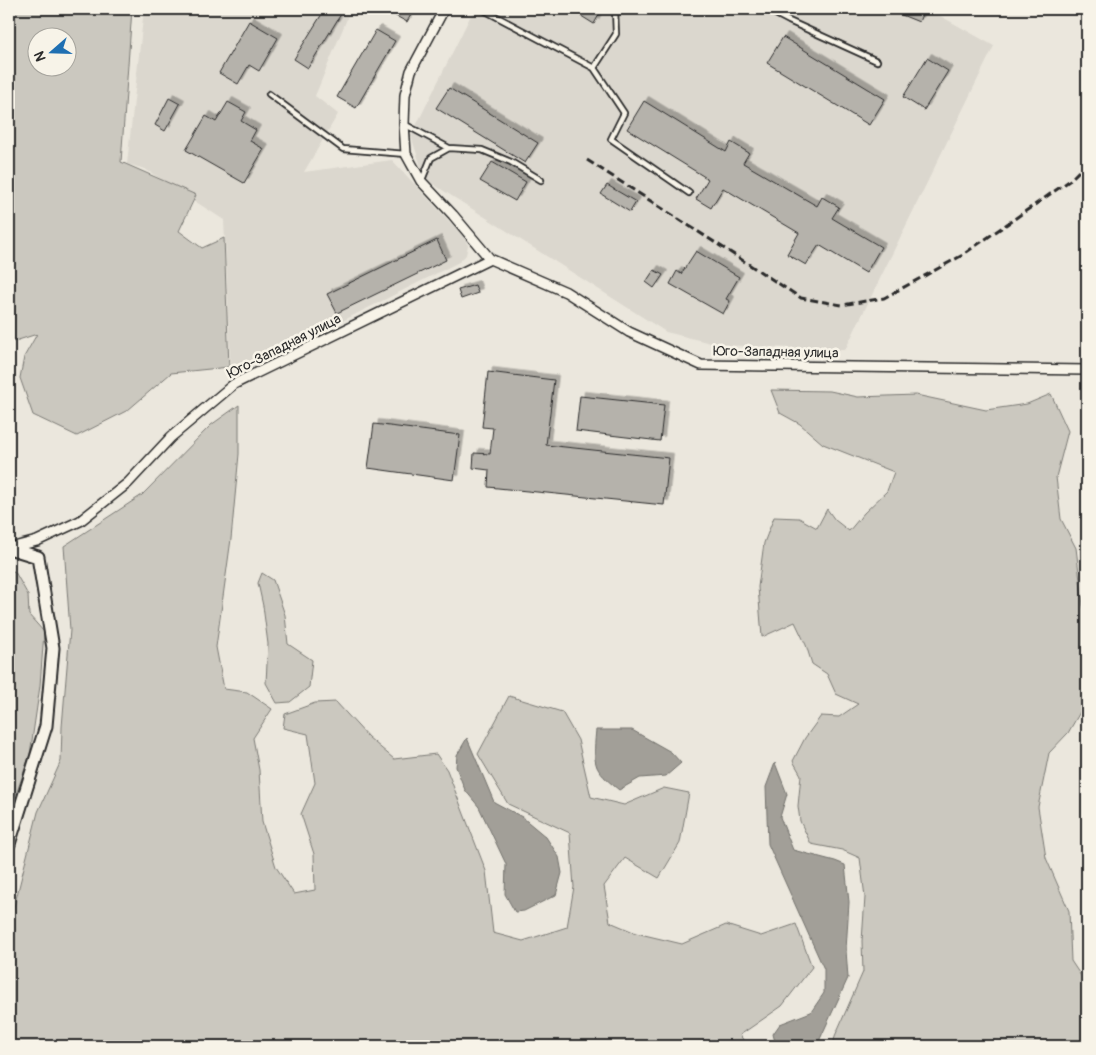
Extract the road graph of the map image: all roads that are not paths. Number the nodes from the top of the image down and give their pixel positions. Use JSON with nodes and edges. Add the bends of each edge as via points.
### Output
{"nodes":[{"id":1,"x":444,"y":9,"type":"edge"},
{"id":2,"x":482,"y":9,"type":"edge"},
{"id":3,"x":615,"y":9,"type":"edge"},
{"id":4,"x":766,"y":9,"type":"edge"},
{"id":5,"x":877,"y":60,"type":"dead end"},
{"id":6,"x":594,"y":68,"type":"junction"},
{"id":7,"x":269,"y":94,"type":"dead end"},
{"id":8,"x":404,"y":124,"type":"junction"},
{"id":9,"x":449,"y":148,"type":"junction"},
{"id":10,"x":406,"y":154,"type":"junction"},
{"id":11,"x":540,"y":180,"type":"dead end"},
{"id":12,"x":421,"y":181,"type":"junction"},
{"id":13,"x":689,"y":193,"type":"dead end"},
{"id":14,"x":490,"y":259,"type":"junction"},
{"id":15,"x":1087,"y":370,"type":"edge"},
{"id":16,"x":37,"y":541,"type":"junction"},
{"id":17,"x":9,"y":548,"type":"edge"},
{"id":18,"x":38,"y":557,"type":"junction"},
{"id":19,"x":9,"y":844,"type":"edge"}],
"edges":[{"from":1,"to":8,"type":"street","name":"Юго-Западная улица","via":[[411,71]]},
{"from":2,"to":6,"type":"lane"},
{"from":3,"to":6,"type":"lane","via":[[616,34]]},
{"from":4,"to":5,"type":"lane"},
{"from":6,"to":13,"type":"lane","via":[[624,113],[612,139]]},
{"from":7,"to":10,"type":"lane","via":[[343,149]]},
{"from":8,"to":9,"type":"lane"},
{"from":8,"to":10,"type":"street","name":"Юго-Западная улица"},
{"from":9,"to":11,"type":"lane","via":[[482,150],[511,162]]},
{"from":9,"to":12,"type":"lane","via":[[431,158]]},
{"from":10,"to":12,"type":"street","name":"Юго-Западная улица"},
{"from":12,"to":14,"type":"street","name":"Юго-Западная улица"},
{"from":14,"to":15,"type":"street","name":"Юго-Западная улица","via":[[566,292],[629,332],[701,365]]},
{"from":14,"to":16,"type":"street","name":"Юго-Западная улица","via":[[234,384],[171,437],[128,483],[80,522]]},
{"from":16,"to":17,"type":"street","name":"Юго-Западная улица"},
{"from":16,"to":18,"type":"street"},
{"from":17,"to":18,"type":"street"},
{"from":18,"to":19,"type":"street","via":[[53,648],[46,726]]}]}
